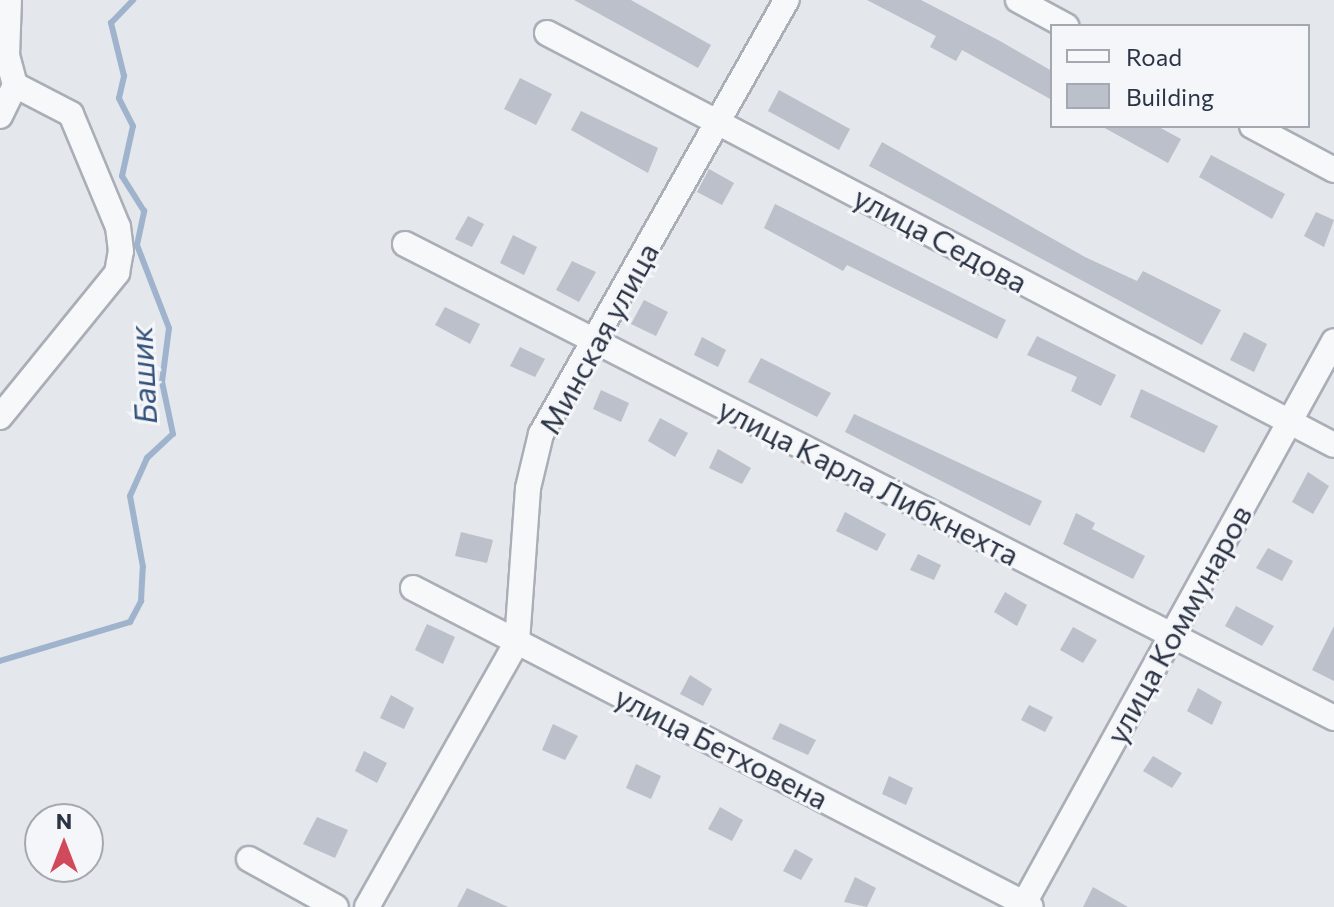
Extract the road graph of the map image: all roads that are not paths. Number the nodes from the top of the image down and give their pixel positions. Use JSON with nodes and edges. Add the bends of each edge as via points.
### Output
{"nodes":[{"id":1,"x":9,"y":0,"type":"edge"},
{"id":2,"x":787,"y":0,"type":"edge"},
{"id":3,"x":1018,"y":0,"type":"edge"},
{"id":4,"x":1062,"y":24,"type":"edge"},
{"id":5,"x":547,"y":33,"type":"dead end"},
{"id":6,"x":3,"y":55,"type":"edge"},
{"id":7,"x":15,"y":85,"type":"junction"},
{"id":8,"x":0,"y":116,"type":"edge"},
{"id":9,"x":718,"y":123,"type":"junction"},
{"id":10,"x":1256,"y":128,"type":"edge"},
{"id":11,"x":1334,"y":170,"type":"edge"},
{"id":12,"x":405,"y":244,"type":"dead end"},
{"id":13,"x":1334,"y":341,"type":"edge"},
{"id":14,"x":597,"y":342,"type":"junction"},
{"id":15,"x":0,"y":417,"type":"edge"},
{"id":16,"x":1290,"y":422,"type":"junction"},
{"id":17,"x":1334,"y":445,"type":"edge"},
{"id":18,"x":413,"y":588,"type":"dead end"},
{"id":19,"x":1172,"y":635,"type":"junction"},
{"id":20,"x":517,"y":642,"type":"junction"},
{"id":21,"x":1334,"y":718,"type":"edge"},
{"id":22,"x":249,"y":859,"type":"dead end"},
{"id":23,"x":1026,"y":906,"type":"edge"},
{"id":24,"x":336,"y":907,"type":"edge"},
{"id":25,"x":367,"y":907,"type":"edge"}],
"edges":[{"from":1,"to":6,"type":"street"},
{"from":2,"to":9,"type":"street","name":"Минская улица"},
{"from":3,"to":4,"type":"street"},
{"from":5,"to":9,"type":"street","name":"улица Седова"},
{"from":6,"to":7,"type":"street"},
{"from":7,"to":8,"type":"street"},
{"from":7,"to":15,"type":"street","via":[[71,114],[118,227],[121,251],[117,273]]},
{"from":9,"to":14,"type":"street","name":"Минская улица"},
{"from":9,"to":16,"type":"street","name":"улица Седова"},
{"from":10,"to":11,"type":"street"},
{"from":12,"to":14,"type":"street","name":"улица Карла Либкнехта"},
{"from":13,"to":16,"type":"street","name":"улица Коммунаров"},
{"from":14,"to":19,"type":"street","name":"улица Карла Либкнехта"},
{"from":14,"to":20,"type":"street","name":"Минская улица","via":[[541,434],[528,488]]},
{"from":16,"to":17,"type":"street","name":"улица Седова"},
{"from":16,"to":19,"type":"street","name":"улица Коммунаров"},
{"from":18,"to":20,"type":"street","name":"улица Бетховена"},
{"from":19,"to":21,"type":"street","name":"улица Карла Либкнехта"},
{"from":19,"to":23,"type":"street","name":"улица Коммунаров"},
{"from":20,"to":23,"type":"street","name":"улица Бетховена"},
{"from":20,"to":25,"type":"street","name":"Минская улица"},
{"from":22,"to":24,"type":"street"}]}
